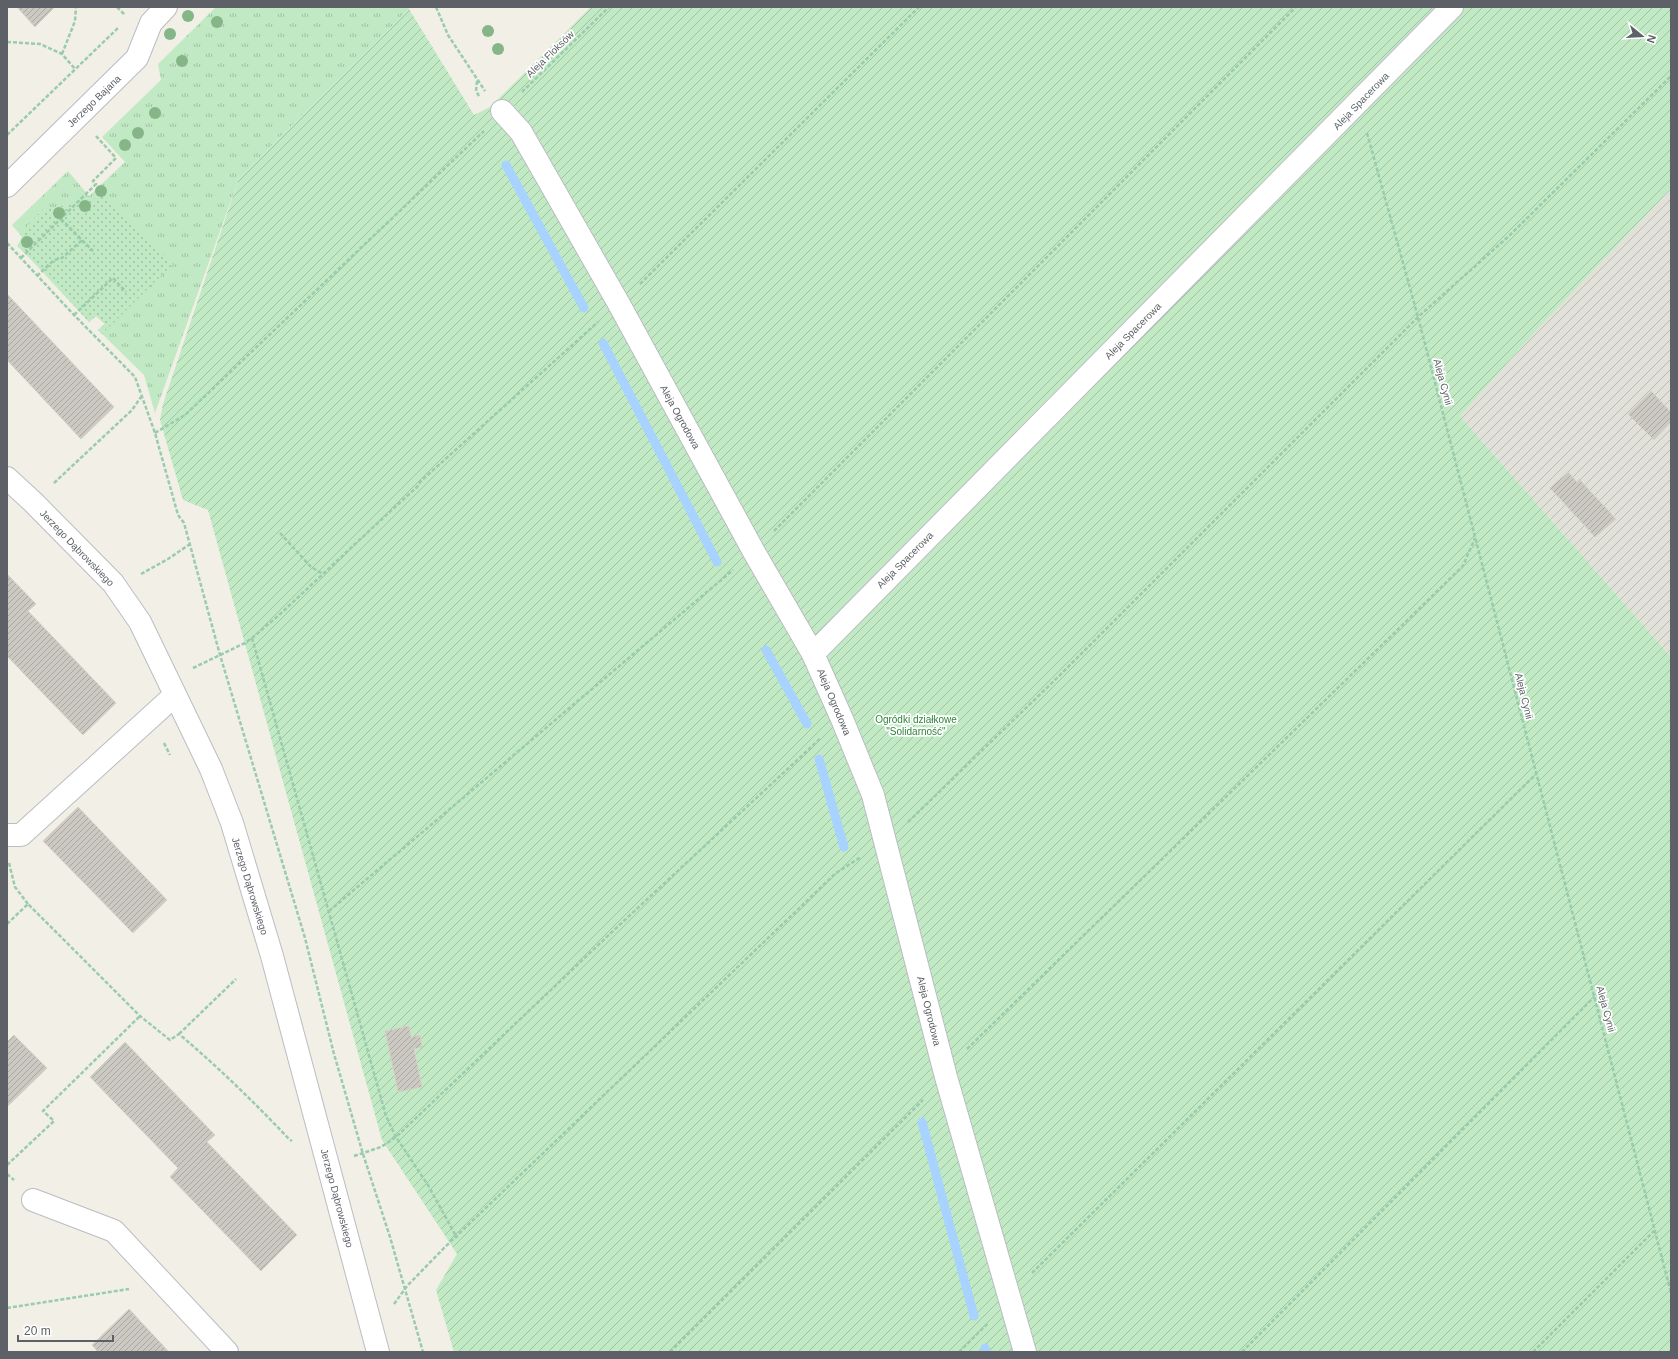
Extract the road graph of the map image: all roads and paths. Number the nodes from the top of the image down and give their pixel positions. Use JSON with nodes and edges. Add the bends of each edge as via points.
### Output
{"nodes":[{"id":1,"x":76,"y":7,"type":"edge"},
{"id":2,"x":117,"y":7,"type":"edge"},
{"id":3,"x":166,"y":7,"type":"edge"},
{"id":4,"x":436,"y":7,"type":"edge"},
{"id":5,"x":609,"y":7,"type":"edge"},
{"id":6,"x":919,"y":7,"type":"edge"},
{"id":7,"x":1296,"y":7,"type":"edge"},
{"id":8,"x":1452,"y":7,"type":"edge"},
{"id":9,"x":128,"y":18,"type":"dead end"},
{"id":10,"x":123,"y":24,"type":"dead end"},
{"id":11,"x":7,"y":42,"type":"edge"},
{"id":12,"x":62,"y":54,"type":"junction"},
{"id":13,"x":75,"y":69,"type":"junction"},
{"id":14,"x":1671,"y":76,"type":"edge"},
{"id":15,"x":1359,"y":103,"type":"junction"},
{"id":16,"x":502,"y":111,"type":"junction"},
{"id":17,"x":78,"y":116,"type":"junction"},
{"id":18,"x":7,"y":135,"type":"edge"},
{"id":19,"x":7,"y":186,"type":"edge"},
{"id":20,"x":61,"y":219,"type":"junction"},
{"id":21,"x":82,"y":240,"type":"junction"},
{"id":22,"x":7,"y":243,"type":"edge"},
{"id":23,"x":93,"y":251,"type":"dead end"},
{"id":24,"x":21,"y":258,"type":"junction"},
{"id":25,"x":38,"y":276,"type":"junction"},
{"id":26,"x":126,"y":292,"type":"dead end"},
{"id":27,"x":619,"y":304,"type":"junction"},
{"id":28,"x":74,"y":315,"type":"junction"},
{"id":29,"x":1418,"y":317,"type":"junction"},
{"id":30,"x":141,"y":396,"type":"junction"},
{"id":31,"x":154,"y":433,"type":"junction"},
{"id":32,"x":7,"y":478,"type":"edge"},
{"id":33,"x":33,"y":502,"type":"junction"},
{"id":34,"x":280,"y":533,"type":"dead end"},
{"id":35,"x":1475,"y":537,"type":"junction"},
{"id":36,"x":754,"y":552,"type":"junction"},
{"id":37,"x":323,"y":574,"type":"junction"},
{"id":38,"x":252,"y":638,"type":"junction"},
{"id":39,"x":813,"y":654,"type":"junction"},
{"id":40,"x":220,"y":655,"type":"junction"},
{"id":41,"x":174,"y":695,"type":"junction"},
{"id":42,"x":842,"y":719,"type":"junction"},
{"id":43,"x":1536,"y":774,"type":"junction"},
{"id":44,"x":14,"y":835,"type":"edge"},
{"id":45,"x":885,"y":841,"type":"junction"},
{"id":46,"x":28,"y":904,"type":"junction"},
{"id":47,"x":329,"y":911,"type":"junction"},
{"id":48,"x":7,"y":924,"type":"edge"},
{"id":49,"x":236,"y":979,"type":"dead end"},
{"id":50,"x":1594,"y":997,"type":"junction"},
{"id":51,"x":140,"y":1016,"type":"junction"},
{"id":52,"x":180,"y":1034,"type":"junction"},
{"id":53,"x":946,"y":1077,"type":"junction"},
{"id":54,"x":396,"y":1137,"type":"junction"},
{"id":55,"x":289,"y":1139,"type":"dead end"},
{"id":56,"x":367,"y":1152,"type":"dead end"},
{"id":57,"x":7,"y":1165,"type":"edge"},
{"id":58,"x":33,"y":1200,"type":"dead end"},
{"id":59,"x":1655,"y":1231,"type":"junction"},
{"id":60,"x":457,"y":1238,"type":"junction"},
{"id":61,"x":164,"y":1283,"type":"junction"},
{"id":62,"x":407,"y":1286,"type":"dead end"},
{"id":63,"x":1671,"y":1293,"type":"edge"},
{"id":64,"x":1010,"y":1300,"type":"junction"},
{"id":65,"x":7,"y":1308,"type":"edge"},
{"id":66,"x":227,"y":1352,"type":"edge"},
{"id":67,"x":378,"y":1352,"type":"edge"},
{"id":68,"x":423,"y":1352,"type":"edge"},
{"id":69,"x":670,"y":1352,"type":"edge"},
{"id":70,"x":959,"y":1352,"type":"edge"},
{"id":71,"x":1025,"y":1352,"type":"edge"},
{"id":72,"x":1242,"y":1352,"type":"edge"},
{"id":73,"x":1533,"y":1352,"type":"edge"}],
"edges":[{"from":1,"to":12,"type":"path","via":[[75,21]]},
{"from":2,"to":9,"type":"path"},
{"from":3,"to":17,"type":"street","name":"Jerzego Bajana","via":[[151,23],[138,58]]},
{"from":4,"to":16,"type":"path","via":[[457,51]]},
{"from":5,"to":16,"type":"path","name":"Aleja Floksów"},
{"from":6,"to":27,"type":"path"},
{"from":7,"to":36,"type":"path"},
{"from":8,"to":15,"type":"street","name":"Aleja Spacerowa"},
{"from":10,"to":13,"type":"path"},
{"from":11,"to":12,"type":"path","via":[[40,44]]},
{"from":12,"to":13,"type":"path"},
{"from":13,"to":18,"type":"path"},
{"from":14,"to":29,"type":"path","via":[[1509,236]]},
{"from":15,"to":29,"type":"path","name":"Aleja Cynii"},
{"from":15,"to":39,"type":"street","name":"Aleja Spacerowa"},
{"from":16,"to":27,"type":"street","name":"Aleja Ogrodowa","via":[[520,132]]},
{"from":16,"to":31,"type":"path","name":"Aleja Floksów","via":[[470,145],[185,415]]},
{"from":17,"to":19,"type":"street","name":"Jerzego Bajana"},
{"from":17,"to":20,"type":"path","via":[[116,158],[93,181],[96,184]]},
{"from":20,"to":21,"type":"path"},
{"from":20,"to":24,"type":"path"},
{"from":21,"to":23,"type":"path"},
{"from":21,"to":25,"type":"path","via":[[62,258],[54,260]]},
{"from":22,"to":24,"type":"path"},
{"from":24,"to":25,"type":"path"},
{"from":25,"to":28,"type":"path"},
{"from":26,"to":28,"type":"path","via":[[113,278]]},
{"from":27,"to":36,"type":"street","name":"Aleja Ogrodowa"},
{"from":27,"to":37,"type":"path"},
{"from":28,"to":30,"type":"path","via":[[135,377]]},
{"from":29,"to":35,"type":"path","name":"Aleja Cynii"},
{"from":29,"to":45,"type":"path","via":[[1064,671],[914,817]]},
{"from":30,"to":31,"type":"path"},
{"from":30,"to":33,"type":"path","via":[[132,410]]},
{"from":31,"to":40,"type":"path","via":[[178,515],[184,523]]},
{"from":32,"to":33,"type":"street","name":"Jerzego Dąbrowskiego"},
{"from":33,"to":41,"type":"street","name":"Jerzego Dąbrowskiego","via":[[113,583],[140,622]]},
{"from":34,"to":37,"type":"path","via":[[311,567]]},
{"from":35,"to":43,"type":"path","name":"Aleja Cynii"},
{"from":35,"to":53,"type":"path","via":[[1463,566],[962,1054]]},
{"from":36,"to":39,"type":"street","name":"Aleja Ogrodowa"},
{"from":36,"to":47,"type":"path"},
{"from":37,"to":38,"type":"path"},
{"from":38,"to":40,"type":"path"},
{"from":38,"to":47,"type":"path"},
{"from":39,"to":42,"type":"street","name":"Aleja Ogrodowa"},
{"from":40,"to":68,"type":"path","via":[[305,938],[334,1054]]},
{"from":41,"to":44,"type":"street"},
{"from":41,"to":67,"type":"street","name":"Jerzego Dąbrowskiego","via":[[211,769],[232,824],[300,1057]]},
{"from":42,"to":45,"type":"street","name":"Aleja Ogrodowa","via":[[873,795]]},
{"from":42,"to":54,"type":"path"},
{"from":43,"to":50,"type":"path","name":"Aleja Cynii"},
{"from":43,"to":64,"type":"path","via":[[1024,1281]]},
{"from":44,"to":46,"type":"path","via":[[9,864],[15,887]]},
{"from":45,"to":53,"type":"street","name":"Aleja Ogrodowa"},
{"from":45,"to":60,"type":"path","via":[[836,873]]},
{"from":46,"to":48,"type":"path"},
{"from":46,"to":51,"type":"path"},
{"from":47,"to":54,"type":"path","via":[[386,1116]]},
{"from":49,"to":52,"type":"path"},
{"from":50,"to":59,"type":"path","name":"Aleja Cynii"},
{"from":50,"to":72,"type":"path"},
{"from":51,"to":52,"type":"path","via":[[170,1040]]},
{"from":51,"to":57,"type":"path","via":[[43,1111],[54,1121]]},
{"from":52,"to":55,"type":"path","via":[[215,1064]]},
{"from":53,"to":64,"type":"street","name":"Aleja Ogrodowa"},
{"from":53,"to":69,"type":"path"},
{"from":54,"to":56,"type":"path","via":[[387,1144]]},
{"from":54,"to":60,"type":"path","via":[[428,1185]]},
{"from":58,"to":61,"type":"street","via":[[114,1231]]},
{"from":59,"to":63,"type":"path","name":"Aleja Cynii"},
{"from":59,"to":73,"type":"path"},
{"from":60,"to":62,"type":"path"},
{"from":61,"to":65,"type":"path"},
{"from":61,"to":66,"type":"street"},
{"from":64,"to":70,"type":"path"},
{"from":64,"to":71,"type":"street","name":"Aleja Ogrodowa"}]}
